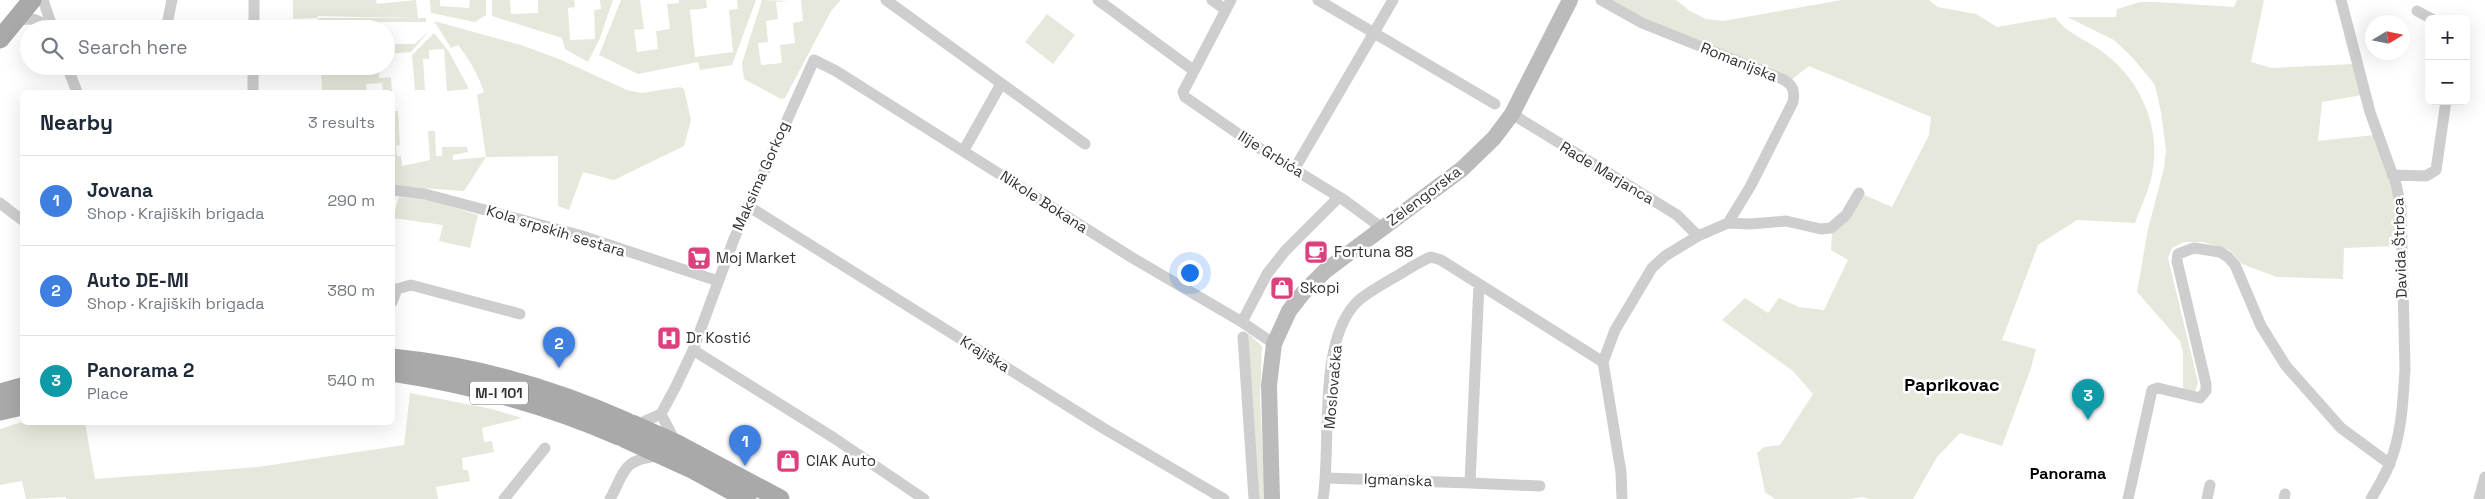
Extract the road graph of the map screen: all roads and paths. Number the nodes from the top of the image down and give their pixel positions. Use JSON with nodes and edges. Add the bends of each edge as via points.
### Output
{"nodes":[{"id":1,"x":32,"y":0,"type":"edge"},
{"id":2,"x":43,"y":0,"type":"edge"},
{"id":3,"x":172,"y":0,"type":"edge"},
{"id":4,"x":254,"y":0,"type":"edge"},
{"id":5,"x":886,"y":0,"type":"edge"},
{"id":6,"x":1098,"y":0,"type":"edge"},
{"id":7,"x":1212,"y":0,"type":"edge"},
{"id":8,"x":1318,"y":0,"type":"edge"},
{"id":9,"x":1393,"y":0,"type":"edge"},
{"id":10,"x":1570,"y":0,"type":"edge"},
{"id":11,"x":1601,"y":0,"type":"edge"},
{"id":12,"x":2340,"y":0,"type":"edge"},
{"id":13,"x":1228,"y":5,"type":"edge"},
{"id":14,"x":2416,"y":11,"type":"dead end"},
{"id":15,"x":19,"y":13,"type":"edge"},
{"id":16,"x":2425,"y":16,"type":"edge"},
{"id":17,"x":37,"y":20,"type":"edge"},
{"id":18,"x":50,"y":20,"type":"edge"},
{"id":19,"x":168,"y":20,"type":"edge"},
{"id":20,"x":254,"y":20,"type":"edge"},
{"id":21,"x":1375,"y":32,"type":"junction"},
{"id":22,"x":0,"y":39,"type":"edge"},
{"id":23,"x":814,"y":60,"type":"joint"},
{"id":24,"x":1193,"y":70,"type":"junction"},
{"id":25,"x":70,"y":75,"type":"edge"},
{"id":26,"x":253,"y":75,"type":"edge"},
{"id":27,"x":1001,"y":84,"type":"junction"},
{"id":28,"x":76,"y":90,"type":"edge"},
{"id":29,"x":254,"y":90,"type":"edge"},
{"id":30,"x":1495,"y":104,"type":"dead end"},
{"id":31,"x":2445,"y":105,"type":"edge"},
{"id":32,"x":1512,"y":114,"type":"junction"},
{"id":33,"x":1086,"y":144,"type":"dead end"},
{"id":34,"x":964,"y":150,"type":"junction"},
{"id":35,"x":1295,"y":168,"type":"junction"},
{"id":36,"x":2392,"y":175,"type":"junction"},
{"id":37,"x":395,"y":190,"type":"edge"},
{"id":38,"x":1859,"y":193,"type":"dead end"},
{"id":39,"x":1339,"y":196,"type":"junction"},
{"id":40,"x":0,"y":204,"type":"edge"},
{"id":41,"x":748,"y":206,"type":"junction"},
{"id":42,"x":20,"y":219,"type":"edge"},
{"id":43,"x":1728,"y":223,"type":"junction"},
{"id":44,"x":1382,"y":228,"type":"junction"},
{"id":45,"x":1698,"y":236,"type":"junction"},
{"id":46,"x":718,"y":280,"type":"junction"},
{"id":47,"x":1479,"y":284,"type":"junction"},
{"id":48,"x":395,"y":294,"type":"edge"},
{"id":49,"x":520,"y":314,"type":"dead end"},
{"id":50,"x":1242,"y":322,"type":"junction"},
{"id":51,"x":1243,"y":337,"type":"dead end"},
{"id":52,"x":1274,"y":344,"type":"junction"},
{"id":53,"x":693,"y":350,"type":"junction"},
{"id":54,"x":395,"y":359,"type":"edge"},
{"id":55,"x":1604,"y":362,"type":"junction"},
{"id":56,"x":395,"y":373,"type":"edge"},
{"id":57,"x":20,"y":388,"type":"edge"},
{"id":58,"x":0,"y":393,"type":"edge"},
{"id":59,"x":20,"y":406,"type":"edge"},
{"id":60,"x":0,"y":411,"type":"edge"},
{"id":61,"x":661,"y":414,"type":"junction"},
{"id":62,"x":624,"y":432,"type":"junction"},
{"id":63,"x":545,"y":448,"type":"dead end"},
{"id":64,"x":670,"y":449,"type":"junction"},
{"id":65,"x":630,"y":462,"type":"junction"},
{"id":66,"x":2390,"y":464,"type":"junction"},
{"id":67,"x":2485,"y":477,"type":"edge"},
{"id":68,"x":1327,"y":478,"type":"junction"},
{"id":69,"x":1470,"y":483,"type":"junction"},
{"id":70,"x":2210,"y":485,"type":"dead end"},
{"id":71,"x":1540,"y":486,"type":"dead end"},
{"id":72,"x":504,"y":499,"type":"edge"},
{"id":73,"x":610,"y":499,"type":"edge"},
{"id":74,"x":747,"y":499,"type":"edge"},
{"id":75,"x":780,"y":499,"type":"edge"},
{"id":76,"x":924,"y":499,"type":"edge"},
{"id":77,"x":1224,"y":499,"type":"edge"},
{"id":78,"x":1254,"y":499,"type":"edge"},
{"id":79,"x":1272,"y":499,"type":"edge"},
{"id":80,"x":1324,"y":499,"type":"edge"},
{"id":81,"x":1622,"y":499,"type":"edge"},
{"id":82,"x":2128,"y":499,"type":"edge"},
{"id":83,"x":2208,"y":499,"type":"edge"},
{"id":84,"x":2371,"y":499,"type":"edge"},
{"id":85,"x":2479,"y":499,"type":"edge"}],
"edges":[{"from":1,"to":15,"type":"main road"},
{"from":2,"to":18,"type":"street"},
{"from":3,"to":19,"type":"street"},
{"from":4,"to":20,"type":"street"},
{"from":5,"to":27,"type":"street"},
{"from":6,"to":24,"type":"street"},
{"from":7,"to":13,"type":"street"},
{"from":8,"to":21,"type":"street"},
{"from":9,"to":21,"type":"street"},
{"from":10,"to":32,"type":"street","name":"Zelengorska"},
{"from":11,"to":43,"type":"street","name":"Romanijska","via":[[1642,23],[1792,86],[1794,94],[1789,110]]},
{"from":12,"to":36,"type":"street","name":"Davida Štrbca","via":[[2370,112]]},
{"from":13,"to":24,"type":"street","name":"Ilije Grbića"},
{"from":14,"to":16,"type":"street"},
{"from":15,"to":17,"type":"street"},
{"from":15,"to":22,"type":"main road"},
{"from":21,"to":30,"type":"street"},
{"from":21,"to":35,"type":"street"},
{"from":23,"to":34,"type":"street","name":"Nikole Bokana","via":[[836,70]]},
{"from":23,"to":41,"type":"street","name":"Maksima Gorkog"},
{"from":24,"to":35,"type":"street","name":"Ilije Grbića","via":[[1183,92],[1185,97],[1253,144]]},
{"from":25,"to":28,"type":"street"},
{"from":26,"to":29,"type":"street"},
{"from":27,"to":33,"type":"street"},
{"from":27,"to":34,"type":"street"},
{"from":31,"to":36,"type":"street","via":[[2436,170],[2426,176]]},
{"from":32,"to":44,"type":"street","name":"Zelengorska","via":[[1494,138],[1462,169]]},
{"from":32,"to":45,"type":"street","name":"Rade Marjanca","via":[[1676,215]]},
{"from":34,"to":50,"type":"street","name":"Nikole Bokana","via":[[1131,257]]},
{"from":35,"to":39,"type":"street","name":"Ilije Grbića"},
{"from":36,"to":66,"type":"street","name":"Davida Štrbca","via":[[2401,207],[2405,368],[2400,420]]},
{"from":37,"to":46,"type":"street","name":"Kola srpskih sestara","via":[[425,194],[565,231]]},
{"from":38,"to":43,"type":"street","via":[[1846,214],[1831,228],[1821,229],[1792,222]]},
{"from":39,"to":44,"type":"street","name":"Ilije Grbića"},
{"from":39,"to":50,"type":"street","via":[[1285,251],[1268,274]]},
{"from":40,"to":42,"type":"street"},
{"from":41,"to":46,"type":"street","name":"Maksima Gorkog"},
{"from":41,"to":77,"type":"street","name":"Krajiška","via":[[1103,428]]},
{"from":43,"to":45,"type":"street"},
{"from":44,"to":52,"type":"street","name":"Zelengorska","via":[[1325,271],[1303,293],[1289,311]]},
{"from":45,"to":55,"type":"street","via":[[1652,268],[1615,330]]},
{"from":46,"to":53,"type":"street","name":"Maksima Gorkog"},
{"from":47,"to":55,"type":"street"},
{"from":47,"to":68,"type":"street","name":"Moslovačka","via":[[1432,257],[1373,290],[1354,306],[1340,327],[1333,355]]},
{"from":47,"to":69,"type":"street"},
{"from":48,"to":49,"type":"street","via":[[397,289],[411,285]]},
{"from":50,"to":52,"type":"street","name":"Nikole Bokana"},
{"from":51,"to":78,"type":"street"},
{"from":52,"to":79,"type":"street","name":"Zelengorska","via":[[1269,385]]},
{"from":53,"to":61,"type":"street","name":"Maksima Gorkog"},
{"from":53,"to":76,"type":"street"},
{"from":54,"to":62,"type":"main road","number":"M-I 101","via":[[463,370],[566,397]]},
{"from":55,"to":81,"type":"street","via":[[1621,472]]},
{"from":56,"to":62,"type":"main road","number":"M-I 101","via":[[508,396]]},
{"from":57,"to":58,"type":"main road"},
{"from":59,"to":60,"type":"main road"},
{"from":61,"to":62,"type":"street"},
{"from":61,"to":64,"type":"street","via":[[669,433]]},
{"from":62,"to":64,"type":"main road","number":"M-I 101"},
{"from":62,"to":65,"type":"street"},
{"from":63,"to":72,"type":"street"},
{"from":64,"to":65,"type":"street"},
{"from":64,"to":74,"type":"main road","number":"M-I 101"},
{"from":64,"to":75,"type":"main road","number":"M-I 101"},
{"from":65,"to":73,"type":"street"},
{"from":66,"to":82,"type":"street","via":[[2341,428],[2286,366],[2262,326],[2232,260],[2220,252],[2188,249],[2178,254],[2177,261],[2206,391],[2200,398],[2158,388],[2152,390]]},
{"from":66,"to":84,"type":"street","name":"Davida Štrbca"},
{"from":67,"to":85,"type":"street"},
{"from":68,"to":69,"type":"street","name":"Igmanska"},
{"from":68,"to":80,"type":"street","name":"Moslovačka"},
{"from":69,"to":71,"type":"street","name":"Igmanska"},
{"from":70,"to":83,"type":"street"}]}
